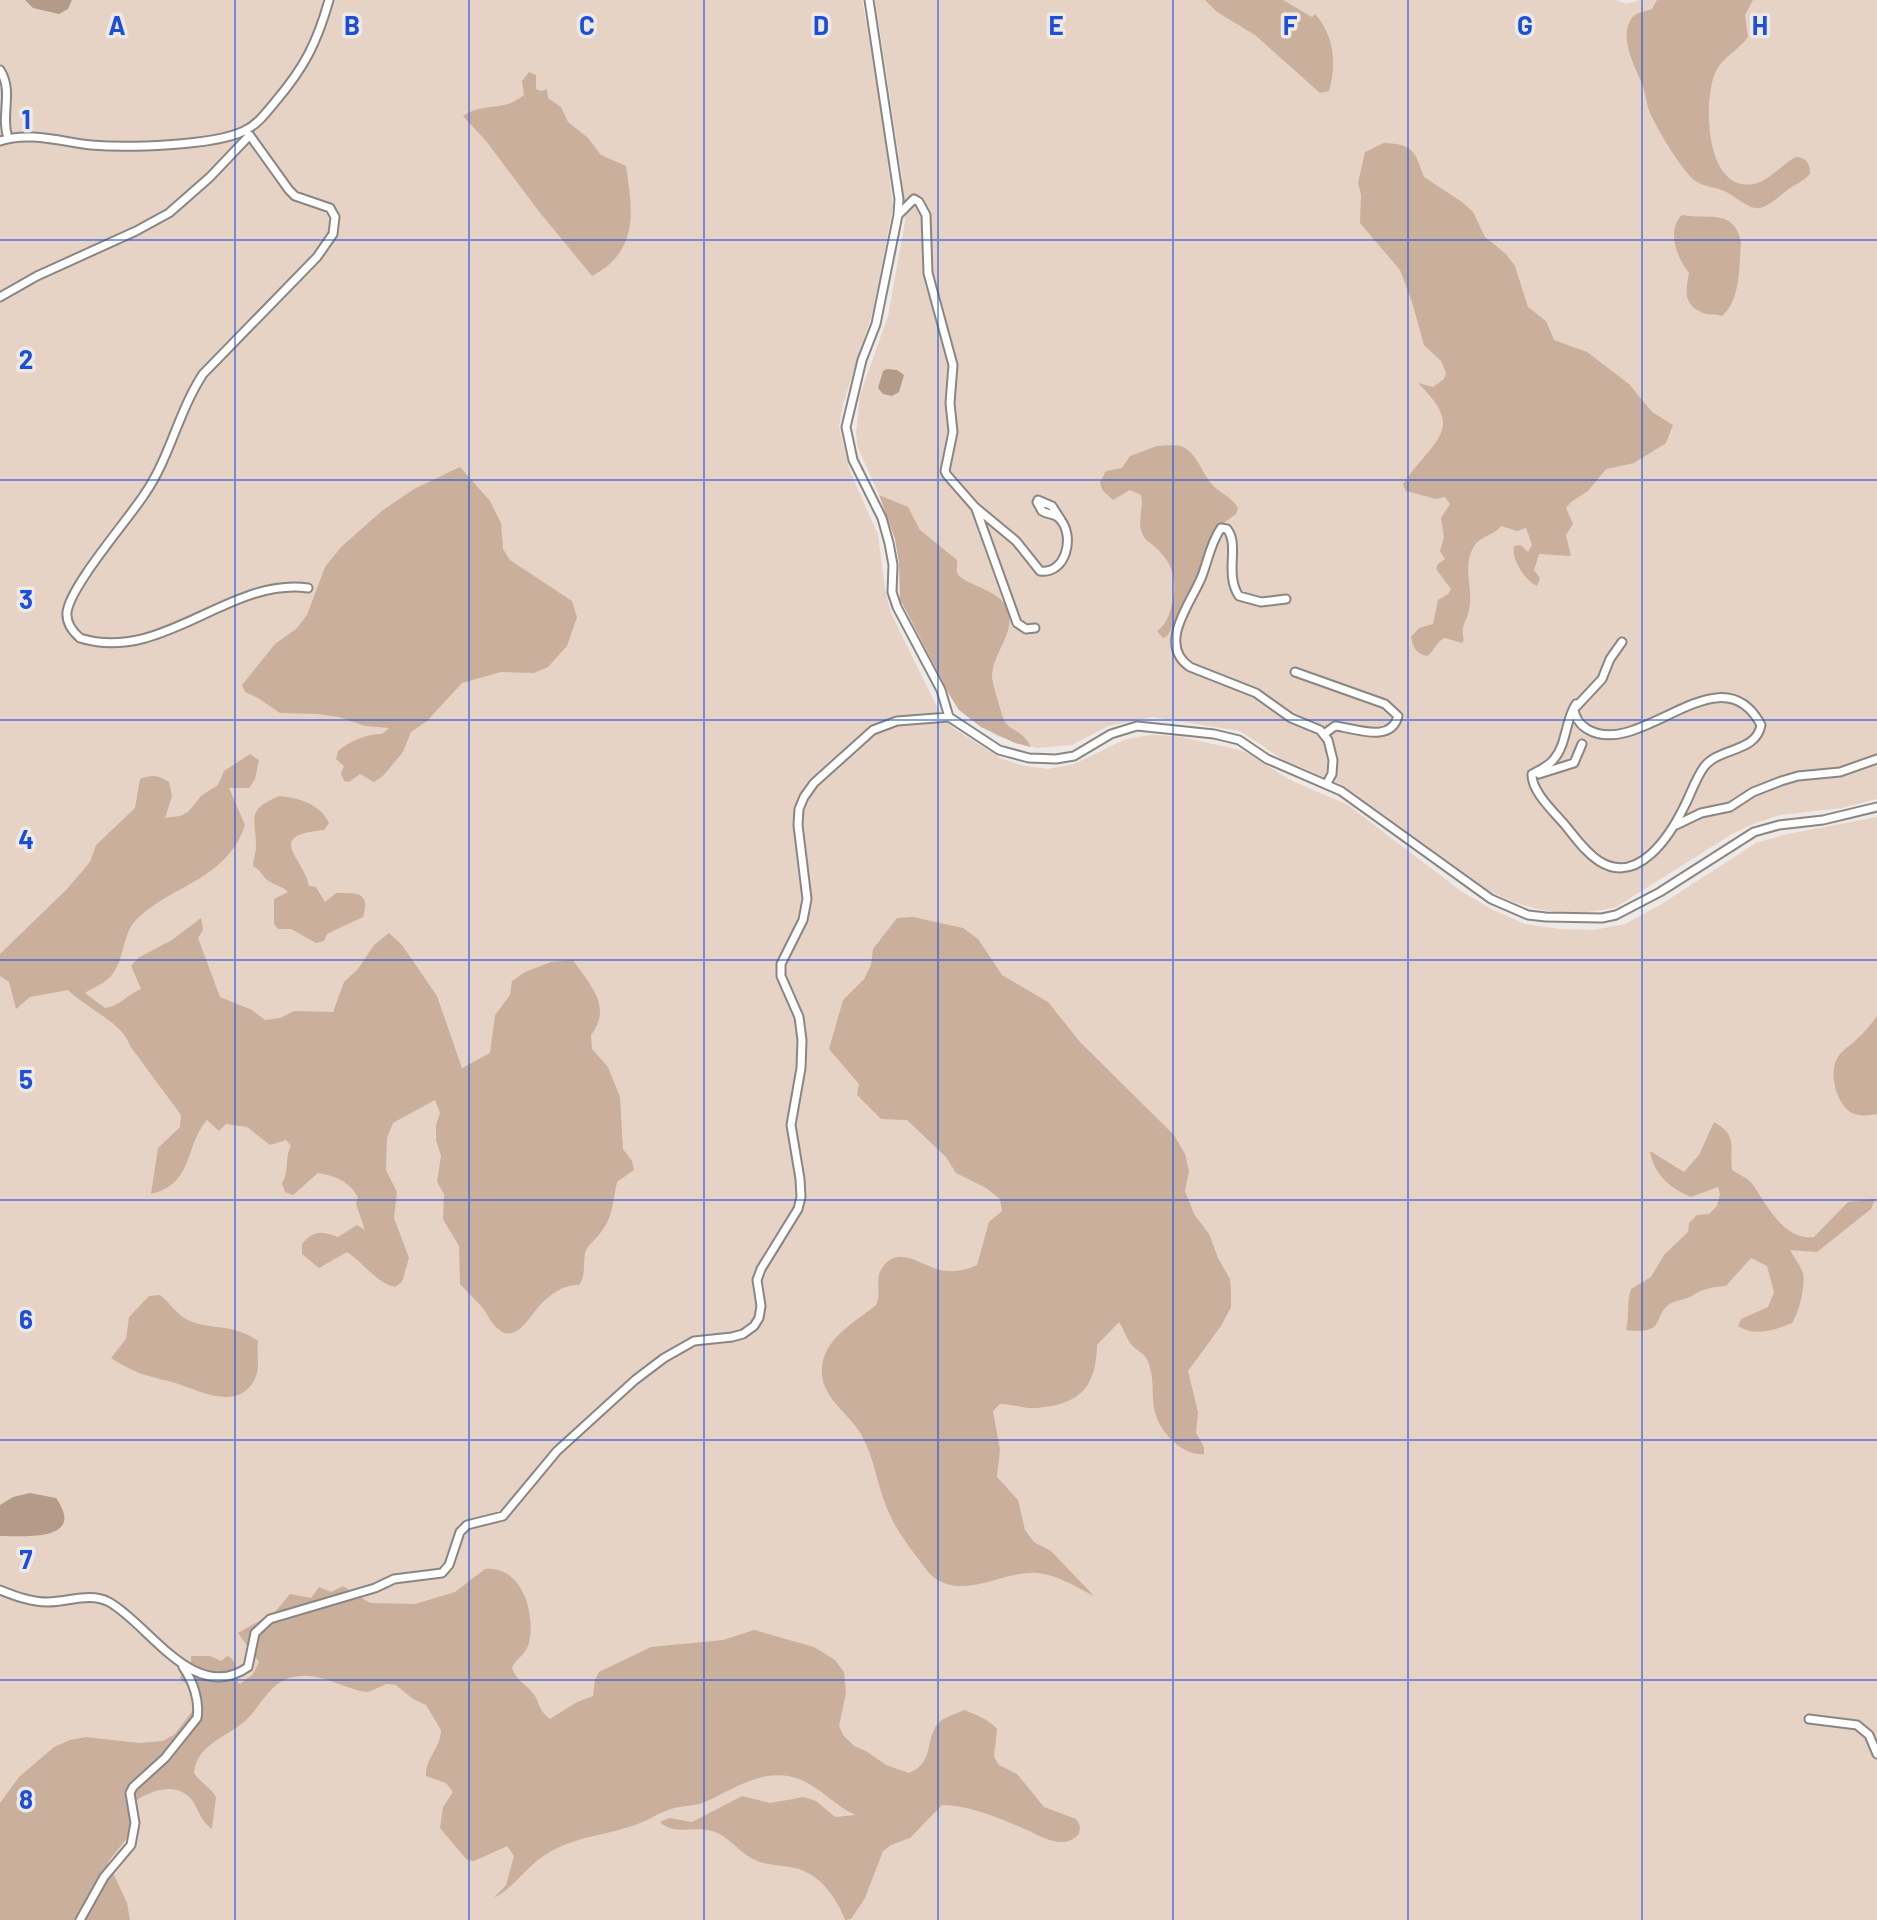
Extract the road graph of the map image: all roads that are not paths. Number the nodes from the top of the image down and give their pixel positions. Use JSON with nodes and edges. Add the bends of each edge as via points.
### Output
{"nodes":[{"id":1,"x":329,"y":0,"type":"edge"},
{"id":2,"x":869,"y":0,"type":"edge"},
{"id":3,"x":0,"y":70,"type":"edge"},
{"id":4,"x":247,"y":133,"type":"junction"},
{"id":5,"x":2,"y":139,"type":"edge"},
{"id":6,"x":898,"y":215,"type":"junction"},
{"id":7,"x":0,"y":297,"type":"edge"},
{"id":8,"x":975,"y":507,"type":"junction"},
{"id":9,"x":1061,"y":520,"type":"dead end"},
{"id":10,"x":308,"y":588,"type":"dead end"},
{"id":11,"x":1286,"y":599,"type":"dead end"},
{"id":12,"x":1035,"y":628,"type":"dead end"},
{"id":13,"x":1622,"y":642,"type":"dead end"},
{"id":14,"x":1295,"y":672,"type":"dead end"},
{"id":15,"x":1576,"y":704,"type":"junction"},
{"id":16,"x":949,"y":717,"type":"junction"},
{"id":17,"x":1324,"y":734,"type":"junction"},
{"id":18,"x":1582,"y":744,"type":"dead end"},
{"id":19,"x":1877,"y":759,"type":"edge"},
{"id":20,"x":1532,"y":774,"type":"junction"},
{"id":21,"x":1327,"y":783,"type":"junction"},
{"id":22,"x":1877,"y":807,"type":"edge"},
{"id":23,"x":1674,"y":826,"type":"junction"},
{"id":24,"x":0,"y":1590,"type":"edge"},
{"id":25,"x":181,"y":1665,"type":"junction"},
{"id":26,"x":1809,"y":1719,"type":"dead end"},
{"id":27,"x":1877,"y":1754,"type":"edge"},
{"id":28,"x":80,"y":1920,"type":"edge"}],
"edges":[{"from":1,"to":4,"type":"street","via":[[309,57]]},
{"from":2,"to":6,"type":"street"},
{"from":3,"to":5,"type":"street","via":[[6,82]]},
{"from":4,"to":5,"type":"street","via":[[139,147]]},
{"from":4,"to":7,"type":"street","via":[[210,177],[169,213]]},
{"from":4,"to":10,"type":"street","via":[[295,196],[330,208],[333,234],[309,267],[203,374],[154,478],[80,586],[68,620],[80,638],[123,643],[265,590]]},
{"from":6,"to":8,"type":"street","via":[[914,199],[926,215],[928,273],[953,365],[953,432],[945,471]]},
{"from":6,"to":16,"type":"street","via":[[876,324],[846,427],[853,460],[882,518],[897,607],[941,690]]},
{"from":8,"to":9,"type":"street","via":[[1045,573],[1069,546]]},
{"from":8,"to":12,"type":"street","via":[[1017,623]]},
{"from":11,"to":17,"type":"street","via":[[1261,602],[1239,596],[1231,576],[1232,538],[1221,528],[1181,619],[1178,656],[1190,667],[1256,693]]},
{"from":13,"to":15,"type":"street","via":[[1602,679]]},
{"from":14,"to":17,"type":"street","via":[[1385,704],[1398,716],[1390,730],[1335,726]]},
{"from":15,"to":20,"type":"street","via":[[1555,759]]},
{"from":15,"to":23,"type":"street","via":[[1577,720],[1605,736],[1629,732],[1708,698],[1731,700],[1754,715],[1761,725],[1757,737],[1704,766]]},
{"from":16,"to":21,"type":"street","via":[[999,750],[1029,758],[1074,756],[1137,726],[1214,734],[1239,740],[1267,759]]},
{"from":16,"to":25,"type":"street","via":[[897,721],[873,730],[814,783],[799,809],[807,899],[781,976],[799,1017],[802,1040],[791,1125],[801,1197],[761,1269],[761,1306],[754,1326],[732,1337],[694,1341],[635,1380],[557,1451],[503,1516],[467,1525],[442,1573],[394,1579],[270,1619],[255,1633],[248,1667],[240,1673],[209,1674]]},
{"from":17,"to":21,"type":"street","via":[[1333,760]]},
{"from":18,"to":20,"type":"street","via":[[1574,763]]},
{"from":19,"to":23,"type":"street","via":[[1826,775],[1781,781],[1730,807]]},
{"from":20,"to":23,"type":"street","via":[[1555,813],[1607,865],[1639,863]]},
{"from":21,"to":22,"type":"street","via":[[1491,899],[1528,915],[1563,919],[1602,918],[1633,908],[1741,837],[1765,828]]},
{"from":24,"to":25,"type":"street","via":[[49,1602],[109,1602]]},
{"from":25,"to":28,"type":"street","via":[[193,1686],[197,1718],[133,1787],[131,1845],[104,1877]]},
{"from":26,"to":27,"type":"street","via":[[1864,1728]]}]}
